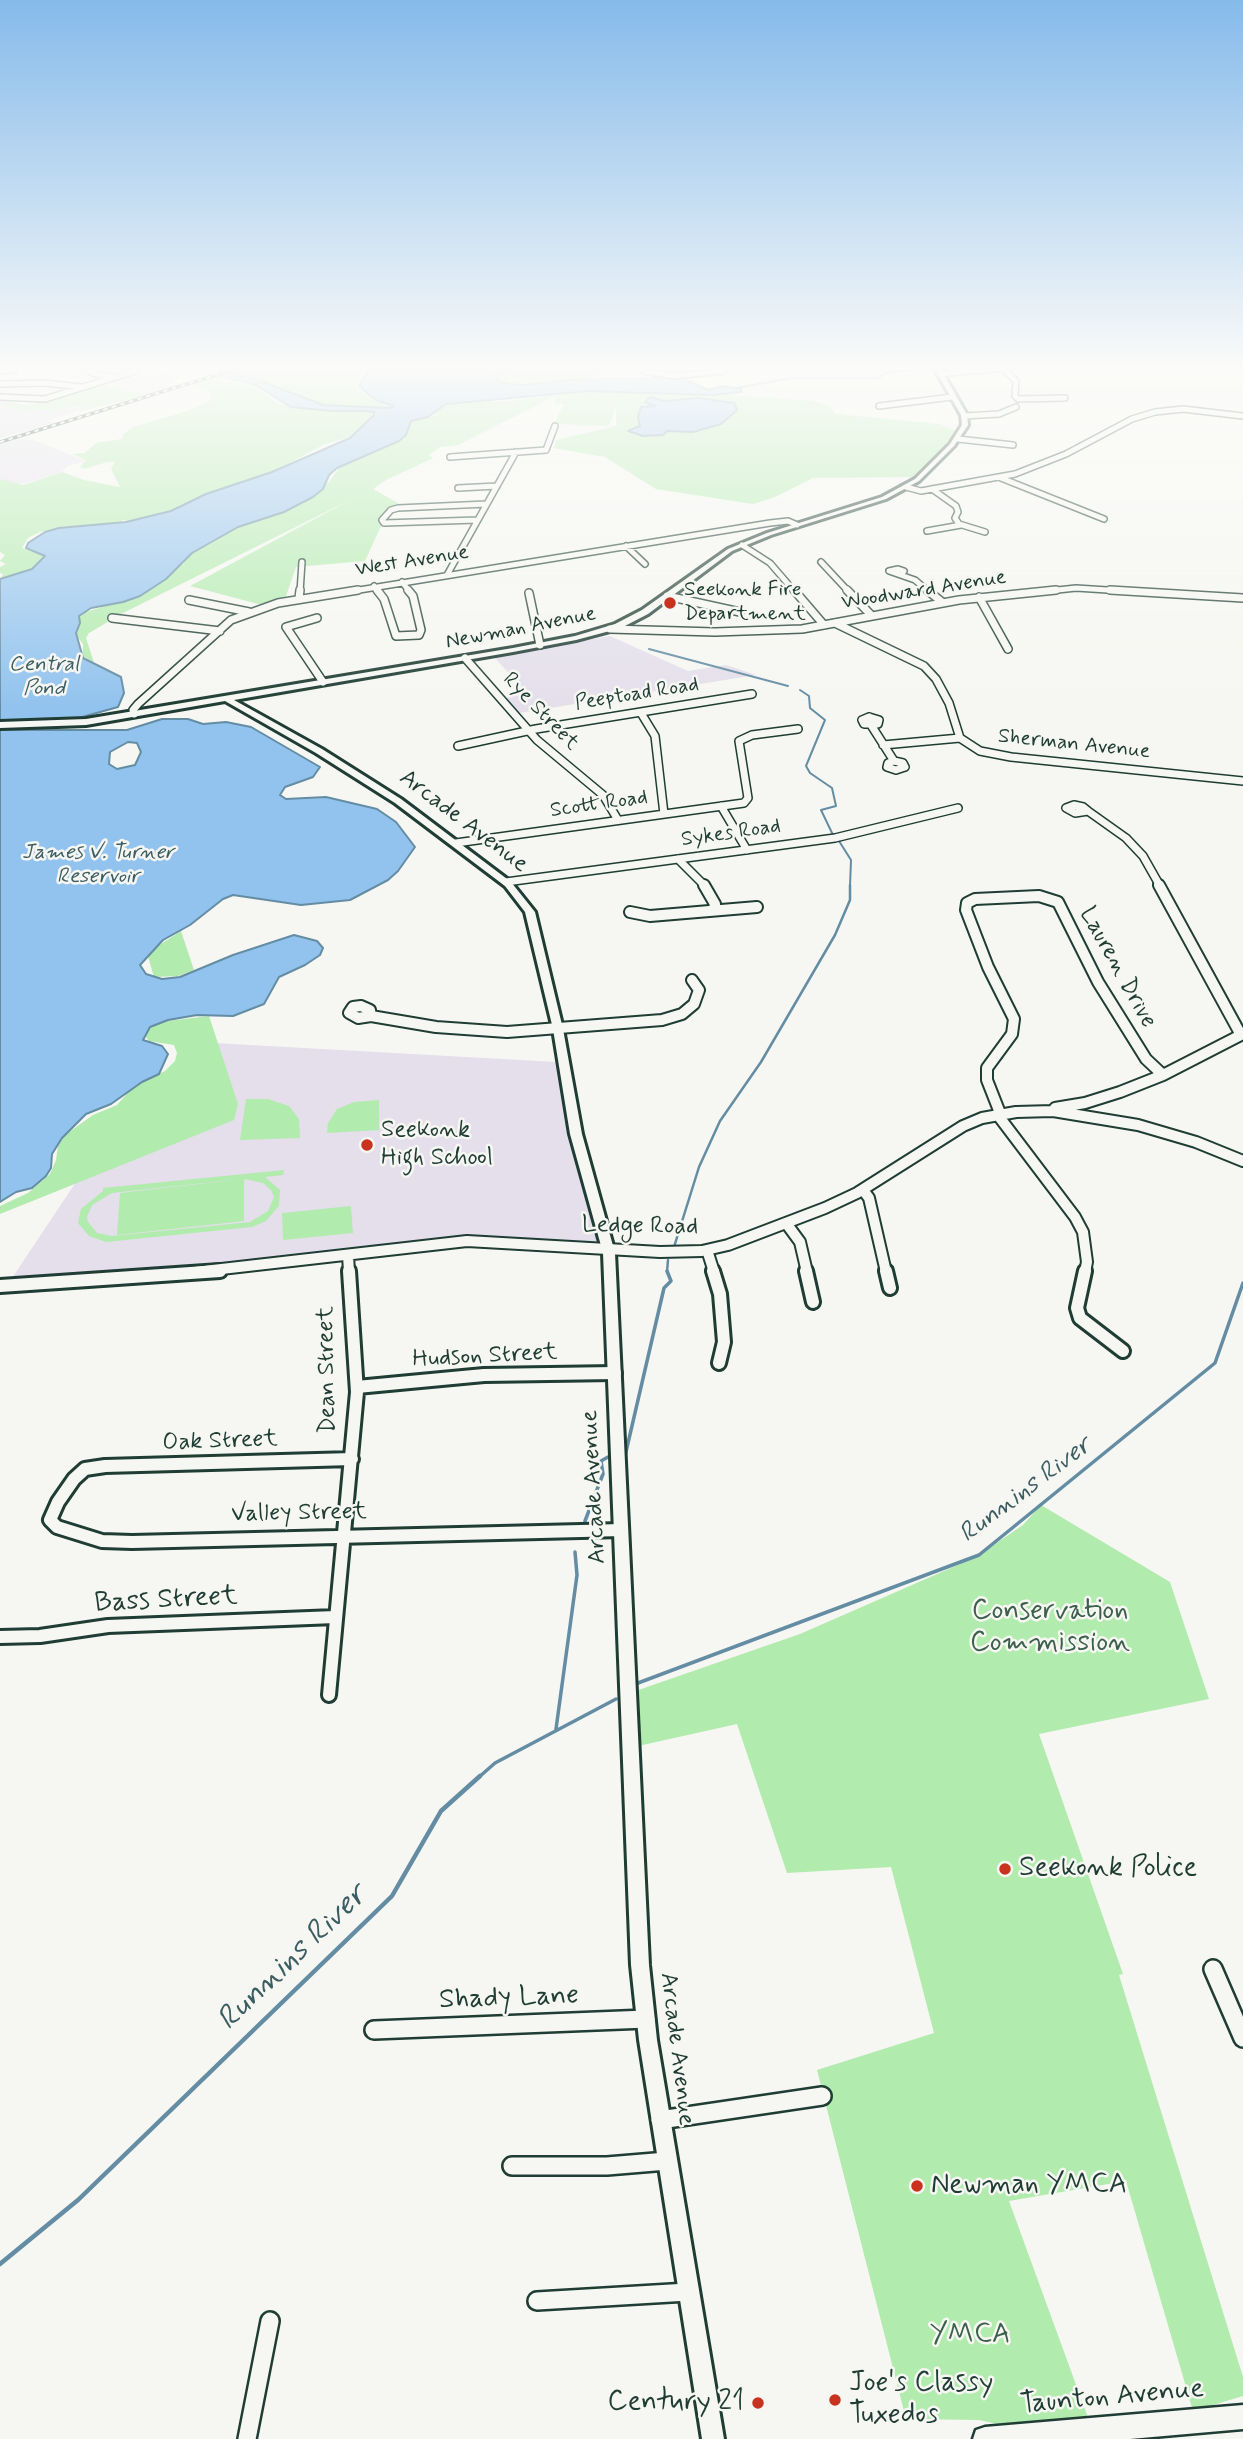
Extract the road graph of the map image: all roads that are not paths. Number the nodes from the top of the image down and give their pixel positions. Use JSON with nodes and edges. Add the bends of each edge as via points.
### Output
{"nodes":[{"id":1,"x":500,"y":480,"type":"edge"},
{"id":2,"x":915,"y":480,"type":"edge"},
{"id":3,"x":990,"y":480,"type":"edge"},
{"id":4,"x":1006,"y":480,"type":"edge"},
{"id":5,"x":497,"y":486,"type":"junction"},
{"id":6,"x":906,"y":487,"type":"junction"},
{"id":7,"x":458,"y":488,"type":"dead end"},
{"id":8,"x":932,"y":489,"type":"junction"},
{"id":9,"x":920,"y":491,"type":"junction"},
{"id":10,"x":893,"y":494,"type":"junction"},
{"id":11,"x":486,"y":504,"type":"junction"},
{"id":12,"x":1104,"y":519,"type":"dead end"},
{"id":13,"x":477,"y":520,"type":"junction"},
{"id":14,"x":792,"y":524,"type":"junction"},
{"id":15,"x":961,"y":525,"type":"junction"},
{"id":16,"x":927,"y":531,"type":"dead end"},
{"id":17,"x":985,"y":532,"type":"dead end"},
{"id":18,"x":742,"y":545,"type":"junction"},
{"id":19,"x":626,"y":546,"type":"junction"},
{"id":20,"x":302,"y":562,"type":"dead end"},
{"id":21,"x":821,"y":562,"type":"dead end"},
{"id":22,"x":645,"y":564,"type":"dead end"},
{"id":23,"x":902,"y":574,"type":"dead end"},
{"id":24,"x":447,"y":575,"type":"junction"},
{"id":25,"x":402,"y":582,"type":"junction"},
{"id":26,"x":374,"y":586,"type":"junction"},
{"id":27,"x":529,"y":593,"type":"dead end"},
{"id":28,"x":667,"y":596,"type":"junction"},
{"id":29,"x":979,"y":597,"type":"junction"},
{"id":30,"x":299,"y":598,"type":"junction"},
{"id":31,"x":1243,"y":598,"type":"edge"},
{"id":32,"x":189,"y":600,"type":"dead end"},
{"id":33,"x":942,"y":602,"type":"junction"},
{"id":34,"x":249,"y":612,"type":"junction"},
{"id":35,"x":740,"y":612,"type":"dead end"},
{"id":36,"x":870,"y":615,"type":"junction"},
{"id":37,"x":112,"y":618,"type":"dead end"},
{"id":38,"x":317,"y":618,"type":"dead end"},
{"id":39,"x":835,"y":622,"type":"junction"},
{"id":40,"x":824,"y":625,"type":"junction"},
{"id":41,"x":610,"y":629,"type":"junction"},
{"id":42,"x":220,"y":631,"type":"junction"},
{"id":43,"x":540,"y":645,"type":"junction"},
{"id":44,"x":1008,"y":649,"type":"dead end"},
{"id":45,"x":465,"y":658,"type":"junction"},
{"id":46,"x":323,"y":682,"type":"junction"},
{"id":47,"x":752,"y":694,"type":"dead end"},
{"id":48,"x":225,"y":698,"type":"junction"},
{"id":49,"x":641,"y":713,"type":"junction"},
{"id":50,"x":134,"y":714,"type":"junction"},
{"id":51,"x":0,"y":725,"type":"edge"},
{"id":52,"x":871,"y":726,"type":"dead end"},
{"id":53,"x":798,"y":729,"type":"dead end"},
{"id":54,"x":528,"y":731,"type":"junction"},
{"id":55,"x":960,"y":738,"type":"junction"},
{"id":56,"x":883,"y":745,"type":"junction"},
{"id":57,"x":458,"y":746,"type":"dead end"},
{"id":58,"x":894,"y":761,"type":"dead end"},
{"id":59,"x":1243,"y":780,"type":"edge"},
{"id":60,"x":721,"y":806,"type":"junction"},
{"id":61,"x":958,"y":808,"type":"dead end"},
{"id":62,"x":1088,"y":811,"type":"dead end"},
{"id":63,"x":664,"y":814,"type":"junction"},
{"id":64,"x":618,"y":820,"type":"junction"},
{"id":65,"x":456,"y":843,"type":"junction"},
{"id":66,"x":747,"y":850,"type":"junction"},
{"id":67,"x":678,"y":859,"type":"junction"},
{"id":68,"x":506,"y":882,"type":"junction"},
{"id":69,"x":757,"y":907,"type":"dead end"},
{"id":70,"x":714,"y":909,"type":"junction"},
{"id":71,"x":630,"y":912,"type":"dead end"},
{"id":72,"x":692,"y":980,"type":"dead end"},
{"id":73,"x":371,"y":1016,"type":"dead end"},
{"id":74,"x":558,"y":1029,"type":"junction"},
{"id":75,"x":1242,"y":1035,"type":"edge"},
{"id":76,"x":1163,"y":1075,"type":"junction"},
{"id":77,"x":1086,"y":1103,"type":"junction"},
{"id":78,"x":1039,"y":1111,"type":"junction"},
{"id":79,"x":999,"y":1114,"type":"junction"},
{"id":80,"x":1094,"y":1117,"type":"junction"},
{"id":81,"x":1243,"y":1161,"type":"edge"},
{"id":82,"x":863,"y":1190,"type":"junction"},
{"id":83,"x":786,"y":1223,"type":"junction"},
{"id":84,"x":609,"y":1250,"type":"junction"},
{"id":85,"x":707,"y":1250,"type":"junction"},
{"id":86,"x":348,"y":1255,"type":"junction"},
{"id":87,"x":0,"y":1286,"type":"edge"},
{"id":88,"x":890,"y":1288,"type":"dead end"},
{"id":89,"x":813,"y":1302,"type":"dead end"},
{"id":90,"x":1123,"y":1351,"type":"dead end"},
{"id":91,"x":719,"y":1363,"type":"dead end"},
{"id":92,"x":615,"y":1373,"type":"junction"},
{"id":93,"x":357,"y":1387,"type":"junction"},
{"id":94,"x":352,"y":1459,"type":"junction"},
{"id":95,"x":89,"y":1468,"type":"joint"},
{"id":96,"x":622,"y":1530,"type":"junction"},
{"id":97,"x":344,"y":1536,"type":"junction"},
{"id":98,"x":335,"y":1617,"type":"junction"},
{"id":99,"x":0,"y":1637,"type":"edge"},
{"id":100,"x":329,"y":1695,"type":"dead end"},
{"id":101,"x":1213,"y":1969,"type":"dead end"},
{"id":102,"x":646,"y":2019,"type":"junction"},
{"id":103,"x":374,"y":2030,"type":"dead end"},
{"id":104,"x":1243,"y":2038,"type":"edge"},
{"id":105,"x":822,"y":2096,"type":"dead end"},
{"id":106,"x":660,"y":2120,"type":"junction"},
{"id":107,"x":667,"y":2161,"type":"junction"},
{"id":108,"x":512,"y":2166,"type":"dead end"},
{"id":109,"x":688,"y":2292,"type":"junction"},
{"id":110,"x":537,"y":2301,"type":"dead end"},
{"id":111,"x":271,"y":2320,"type":"dead end"},
{"id":112,"x":1243,"y":2417,"type":"edge"},
{"id":113,"x":1027,"y":2437,"type":"edge"},
{"id":114,"x":247,"y":2439,"type":"edge"},
{"id":115,"x":713,"y":2439,"type":"edge"},
{"id":116,"x":985,"y":2439,"type":"edge"}],
"edges":[{"from":1,"to":5,"type":"street"},
{"from":2,"to":6,"type":"main road","name":"Newman Avenue"},
{"from":3,"to":8,"type":"street"},
{"from":4,"to":12,"type":"street"},
{"from":5,"to":7,"type":"street"},
{"from":5,"to":11,"type":"street"},
{"from":6,"to":9,"type":"street"},
{"from":6,"to":10,"type":"main road","name":"Newman Avenue"},
{"from":8,"to":9,"type":"street"},
{"from":8,"to":15,"type":"street","via":[[956,506],[955,519]]},
{"from":9,"to":10,"type":"street"},
{"from":10,"to":14,"type":"main road","name":"Newman Avenue"},
{"from":11,"to":13,"type":"street"},
{"from":11,"to":13,"type":"street","via":[[404,508],[387,513],[382,520]]},
{"from":13,"to":24,"type":"street"},
{"from":14,"to":18,"type":"main road","name":"Newman Avenue"},
{"from":14,"to":19,"type":"street","name":"West Avenue","via":[[778,522]]},
{"from":15,"to":16,"type":"street"},
{"from":15,"to":17,"type":"street"},
{"from":18,"to":28,"type":"main road","name":"Newman Avenue"},
{"from":18,"to":40,"type":"street","via":[[770,563]]},
{"from":19,"to":22,"type":"street"},
{"from":19,"to":24,"type":"street","name":"West Avenue"},
{"from":20,"to":30,"type":"street"},
{"from":21,"to":36,"type":"street"},
{"from":23,"to":33,"type":"street"},
{"from":24,"to":25,"type":"street","name":"West Avenue"},
{"from":25,"to":26,"type":"street","name":"West Avenue"},
{"from":25,"to":26,"type":"street","via":[[413,596],[420,634],[396,636],[384,599]]},
{"from":26,"to":30,"type":"street","name":"West Avenue"},
{"from":27,"to":43,"type":"street"},
{"from":28,"to":35,"type":"street"},
{"from":28,"to":41,"type":"main road","name":"Newman Avenue"},
{"from":29,"to":31,"type":"street","name":"Woodward Avenue","via":[[1090,587]]},
{"from":29,"to":33,"type":"street","name":"Woodward Avenue"},
{"from":29,"to":44,"type":"street"},
{"from":30,"to":34,"type":"street","name":"West Avenue"},
{"from":32,"to":34,"type":"street"},
{"from":33,"to":36,"type":"street","name":"Woodward Avenue"},
{"from":34,"to":42,"type":"street","name":"West Avenue"},
{"from":36,"to":39,"type":"street","name":"Woodward Avenue"},
{"from":37,"to":42,"type":"street"},
{"from":38,"to":46,"type":"street","via":[[286,627]]},
{"from":39,"to":40,"type":"street","name":"Woodward Avenue"},
{"from":39,"to":55,"type":"street","via":[[924,666],[949,702]]},
{"from":40,"to":41,"type":"street","name":"Woodward Avenue","via":[[739,632]]},
{"from":41,"to":43,"type":"main road","name":"Newman Avenue"},
{"from":42,"to":50,"type":"street","name":"West Avenue","via":[[134,708]]},
{"from":43,"to":45,"type":"main road","name":"Newman Avenue"},
{"from":45,"to":46,"type":"main road","name":"Newman Avenue"},
{"from":45,"to":54,"type":"street","name":"Rye Street"},
{"from":46,"to":48,"type":"main road","name":"Newman Avenue"},
{"from":47,"to":49,"type":"street","name":"Peeptoad Road"},
{"from":48,"to":50,"type":"main road","name":"Newman Avenue"},
{"from":48,"to":65,"type":"main road","name":"Arcade Avenue","via":[[348,769]]},
{"from":49,"to":54,"type":"street","name":"Peeptoad Road"},
{"from":49,"to":63,"type":"street","via":[[655,736]]},
{"from":50,"to":51,"type":"main road","name":"Newman Avenue","via":[[56,725]]},
{"from":52,"to":56,"type":"street"},
{"from":53,"to":60,"type":"street","name":"Scott Road","via":[[739,741],[746,802]]},
{"from":54,"to":57,"type":"street","name":"Peeptoad Road"},
{"from":54,"to":64,"type":"street","name":"Rye Street","via":[[603,795]]},
{"from":55,"to":56,"type":"street"},
{"from":55,"to":59,"type":"street","name":"Sherman Avenue","via":[[993,755]]},
{"from":56,"to":58,"type":"street"},
{"from":60,"to":63,"type":"street","name":"Scott Road"},
{"from":60,"to":66,"type":"street"},
{"from":61,"to":66,"type":"street","name":"Sykes Road","via":[[835,838]]},
{"from":62,"to":75,"type":"street","via":[[1126,838],[1147,862]]},
{"from":63,"to":64,"type":"street","name":"Scott Road"},
{"from":64,"to":65,"type":"street","name":"Scott Road"},
{"from":65,"to":68,"type":"main road","name":"Arcade Avenue"},
{"from":66,"to":67,"type":"street","name":"Sykes Road"},
{"from":67,"to":68,"type":"street","name":"Sykes Road"},
{"from":67,"to":70,"type":"street","via":[[705,886]]},
{"from":68,"to":74,"type":"main road","name":"Arcade Avenue","via":[[530,912]]},
{"from":69,"to":70,"type":"street"},
{"from":70,"to":71,"type":"street","via":[[650,916]]},
{"from":72,"to":74,"type":"street","via":[[699,990],[694,1004],[682,1014],[662,1020]]},
{"from":73,"to":74,"type":"street","via":[[478,1030]]},
{"from":74,"to":84,"type":"main road","name":"Arcade Avenue","via":[[573,1121]]},
{"from":75,"to":76,"type":"street"},
{"from":76,"to":77,"type":"street"},
{"from":76,"to":79,"type":"street","name":"Lauren Drive","via":[[1146,1059],[1105,993],[1058,902],[1039,895],[975,899],[967,903],[966,910],[1014,1019],[1012,1034],[987,1068]]},
{"from":77,"to":78,"type":"street"},
{"from":77,"to":80,"type":"street"},
{"from":78,"to":79,"type":"street","name":"Ledge Road"},
{"from":78,"to":80,"type":"street","name":"Ledge Road"},
{"from":79,"to":82,"type":"street","name":"Ledge Road","via":[[963,1126]]},
{"from":79,"to":90,"type":"street","via":[[1083,1232],[1087,1262],[1077,1308],[1080,1318]]},
{"from":80,"to":81,"type":"street","name":"Ledge Road","via":[[1152,1128]]},
{"from":82,"to":83,"type":"street","name":"Ledge Road"},
{"from":82,"to":88,"type":"street","via":[[869,1198]]},
{"from":83,"to":85,"type":"street","name":"Ledge Road"},
{"from":83,"to":89,"type":"street","via":[[800,1242]]},
{"from":84,"to":85,"type":"street","name":"Ledge Road"},
{"from":84,"to":86,"type":"street","name":"Ledge Road","via":[[467,1241]]},
{"from":84,"to":92,"type":"main road","name":"Arcade Avenue"},
{"from":85,"to":91,"type":"street","via":[[720,1294],[724,1342]]},
{"from":86,"to":87,"type":"street","name":"Ledge Road","via":[[230,1270]]},
{"from":86,"to":93,"type":"street","name":"Dean Street"},
{"from":92,"to":93,"type":"street","name":"Hudson Street","via":[[484,1375]]},
{"from":92,"to":96,"type":"main road","name":"Arcade Avenue"},
{"from":93,"to":94,"type":"street","name":"Dean Street"},
{"from":94,"to":95,"type":"street","name":"Oak Street"},
{"from":94,"to":97,"type":"street","name":"Dean Street"},
{"from":95,"to":97,"type":"street","name":"Valley Street","via":[[74,1479],[50,1520],[57,1527],[102,1541]]},
{"from":96,"to":97,"type":"street","name":"Valley Street"},
{"from":96,"to":102,"type":"main road","name":"Arcade Avenue"},
{"from":97,"to":98,"type":"street","name":"Dean Street"},
{"from":98,"to":99,"type":"street","name":"Bass Street","via":[[108,1626]]},
{"from":98,"to":100,"type":"street","name":"Dean Street"},
{"from":101,"to":104,"type":"street"},
{"from":102,"to":103,"type":"street","name":"Shady Lane"},
{"from":102,"to":106,"type":"main road","name":"Arcade Avenue"},
{"from":105,"to":106,"type":"street"},
{"from":106,"to":107,"type":"main road","name":"Arcade Avenue"},
{"from":107,"to":108,"type":"street"},
{"from":107,"to":109,"type":"main road","name":"Arcade Avenue"},
{"from":109,"to":110,"type":"street"},
{"from":109,"to":115,"type":"main road","name":"Arcade Avenue"},
{"from":111,"to":114,"type":"street"},
{"from":112,"to":113,"type":"highway","name":"Taunton Avenue"},
{"from":113,"to":116,"type":"highway","name":"Taunton Avenue"}]}
